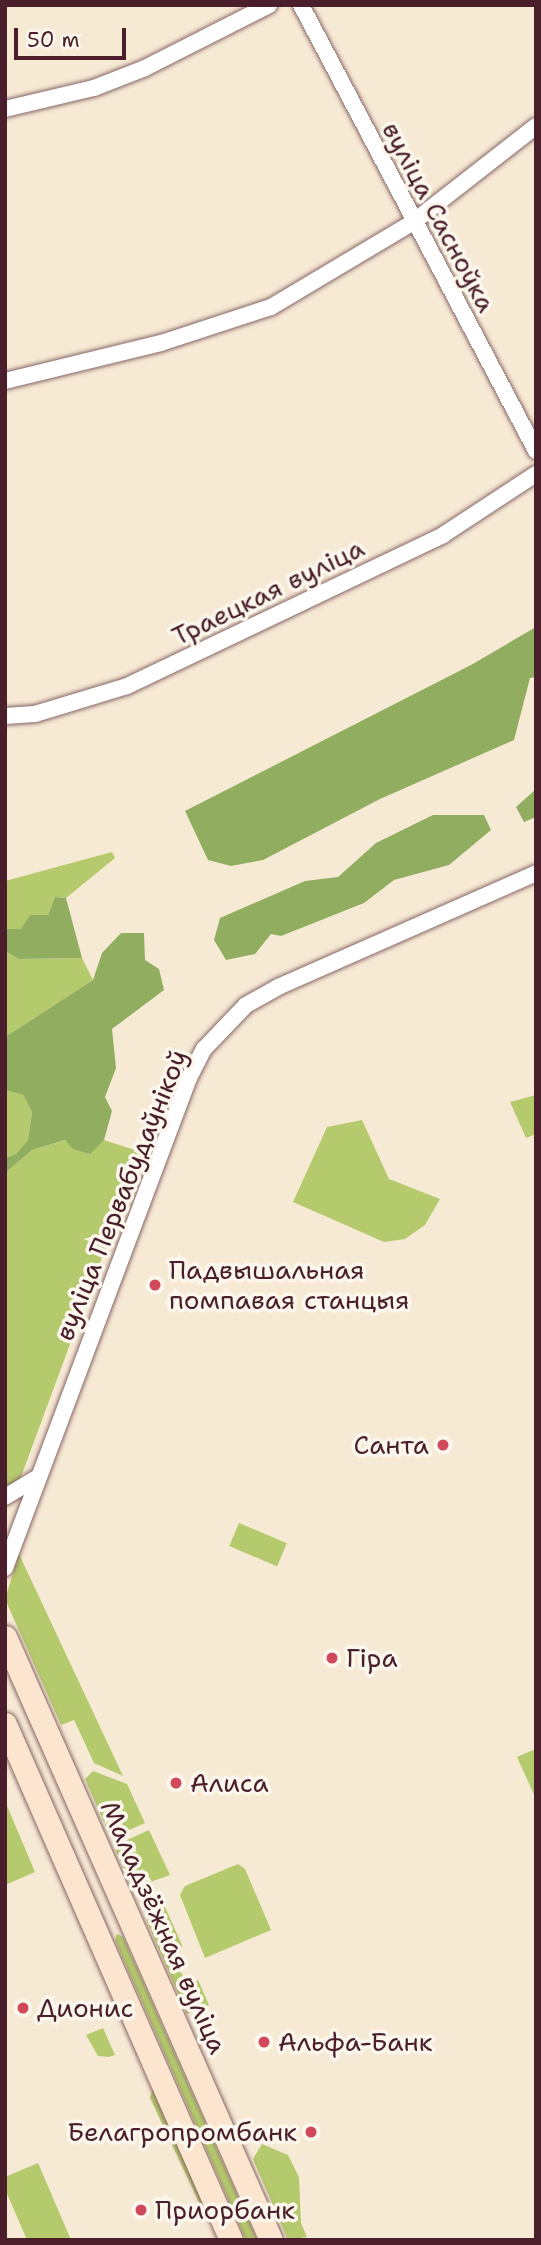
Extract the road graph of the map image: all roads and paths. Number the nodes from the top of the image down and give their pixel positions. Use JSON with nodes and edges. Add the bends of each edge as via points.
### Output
{"nodes":[{"id":1,"x":269,"y":5,"type":"edge"},
{"id":2,"x":301,"y":5,"type":"edge"},
{"id":3,"x":5,"y":108,"type":"edge"},
{"id":4,"x":536,"y":126,"type":"edge"},
{"id":5,"x":412,"y":223,"type":"junction"},
{"id":6,"x":5,"y":382,"type":"edge"},
{"id":7,"x":536,"y":451,"type":"edge"},
{"id":8,"x":536,"y":474,"type":"edge"},
{"id":9,"x":5,"y":716,"type":"edge"},
{"id":10,"x":536,"y":873,"type":"edge"},
{"id":11,"x":38,"y":1477,"type":"junction"},
{"id":12,"x":5,"y":1497,"type":"edge"},
{"id":13,"x":5,"y":1568,"type":"edge"},
{"id":14,"x":5,"y":1637,"type":"edge"},
{"id":15,"x":5,"y":1724,"type":"edge"},
{"id":16,"x":232,"y":2240,"type":"edge"},
{"id":17,"x":271,"y":2240,"type":"edge"}],
"edges":[{"from":1,"to":3,"type":"street","via":[[120,78]]},
{"from":2,"to":5,"type":"street","name":"вуліца Сасноўка"},
{"from":4,"to":5,"type":"street"},
{"from":5,"to":6,"type":"street","via":[[271,307],[160,343]]},
{"from":5,"to":7,"type":"street","name":"вуліца Сасноўка"},
{"from":8,"to":9,"type":"street","name":"Траецкая вуліца","via":[[443,535],[127,686],[35,714]]},
{"from":10,"to":11,"type":"street","name":"вуліца Первабудаўнікоў","via":[[278,987],[223,1025],[189,1078]]},
{"from":11,"to":12,"type":"street"},
{"from":11,"to":13,"type":"street","name":"вуліца Первабудаўнікоў"},
{"from":14,"to":17,"type":"main road","name":"Маладзёжная вуліца"},
{"from":15,"to":16,"type":"main road"}]}
